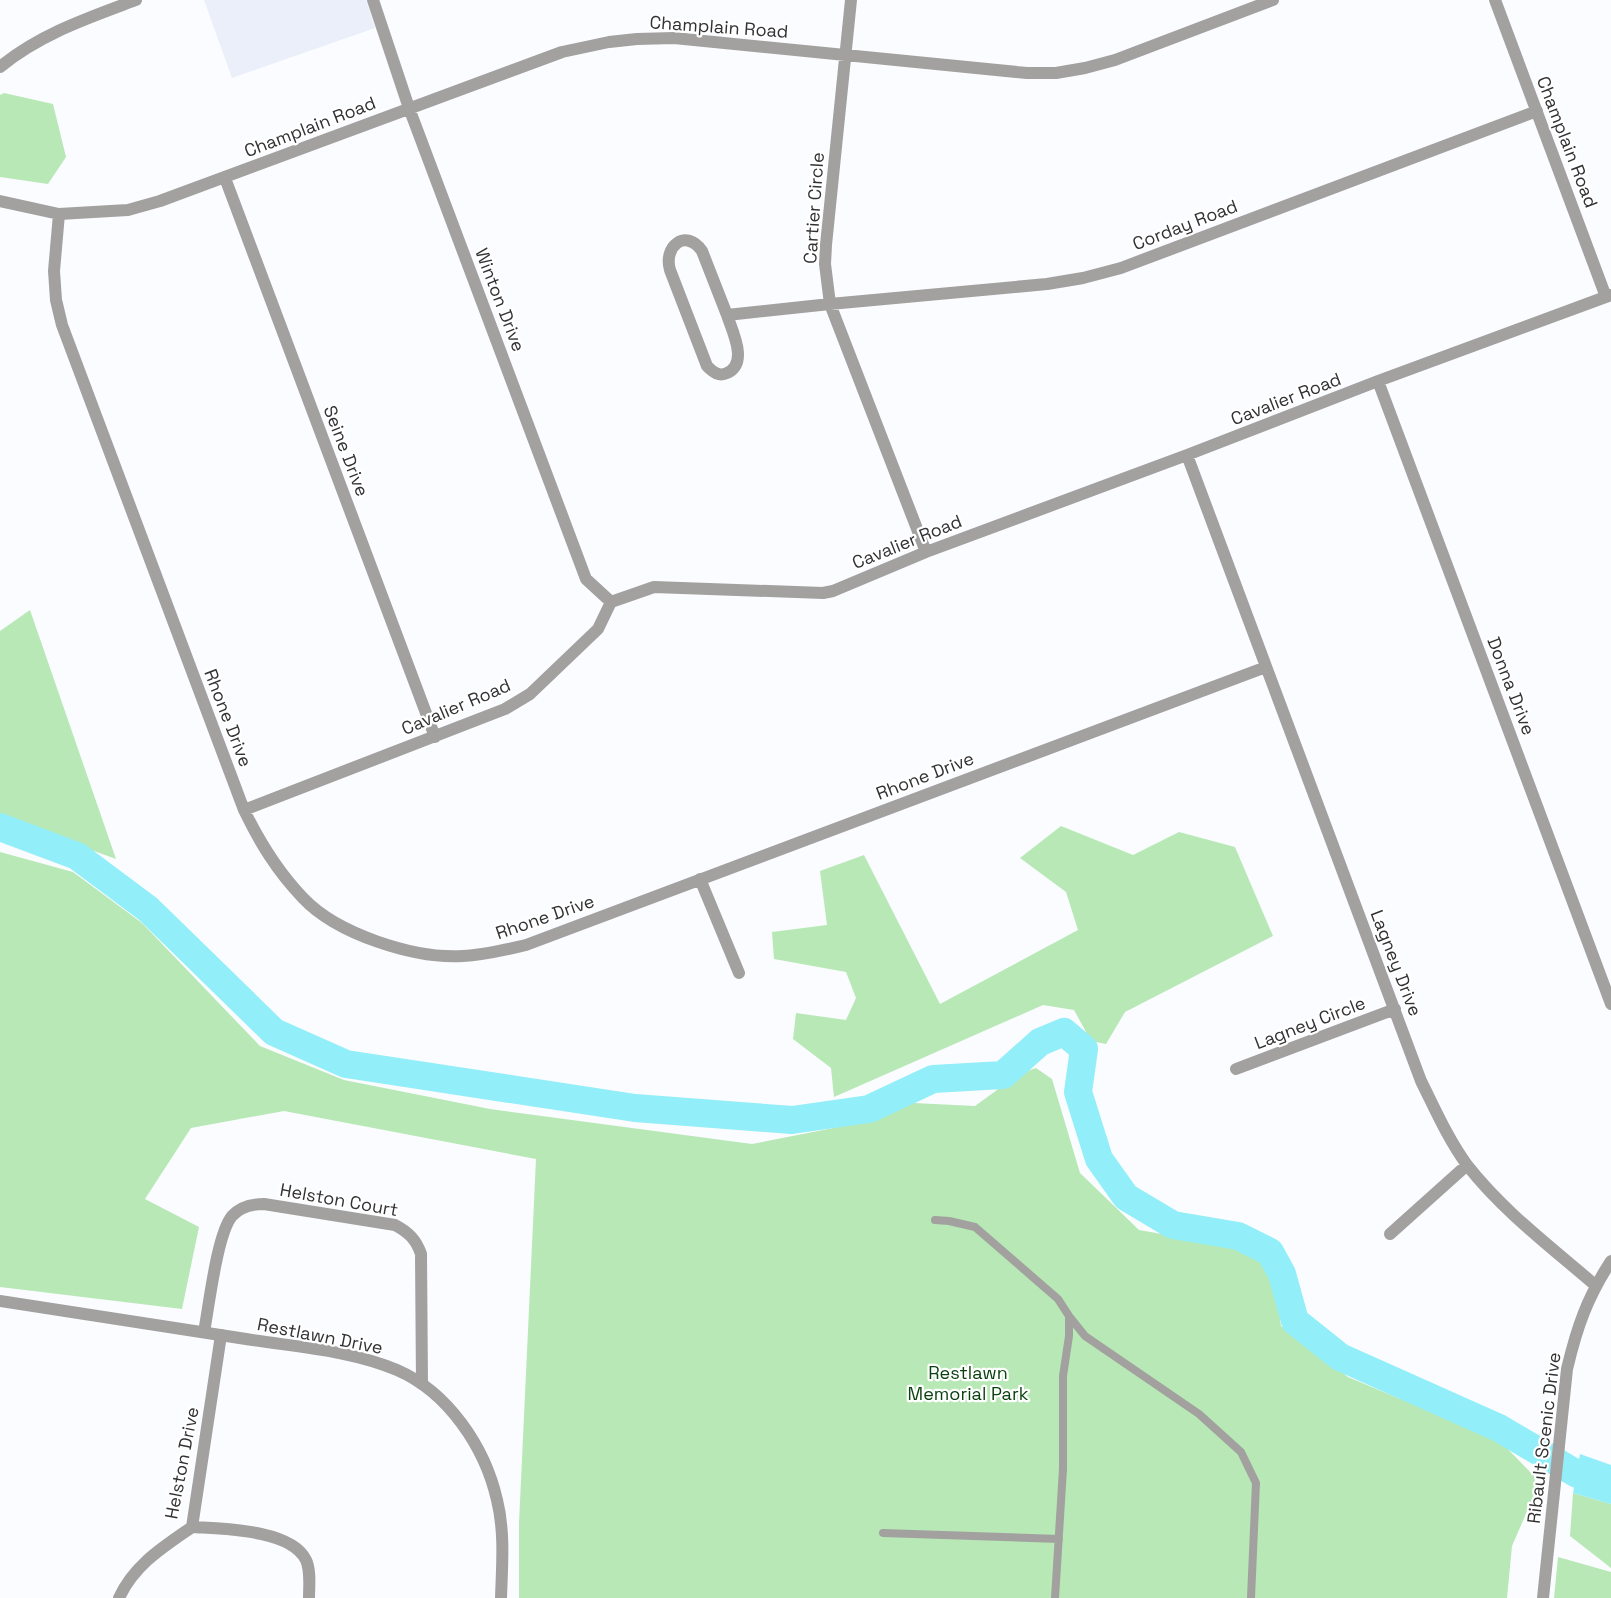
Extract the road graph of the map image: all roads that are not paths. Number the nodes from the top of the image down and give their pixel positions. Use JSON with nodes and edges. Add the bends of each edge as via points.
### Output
{"nodes":[{"id":1,"x":136,"y":0,"type":"edge"},
{"id":2,"x":373,"y":0,"type":"edge"},
{"id":3,"x":851,"y":0,"type":"edge"},
{"id":4,"x":1273,"y":0,"type":"edge"},
{"id":5,"x":1495,"y":0,"type":"edge"},
{"id":6,"x":845,"y":54,"type":"junction"},
{"id":7,"x":0,"y":67,"type":"edge"},
{"id":8,"x":409,"y":108,"type":"junction"},
{"id":9,"x":1537,"y":111,"type":"junction"},
{"id":10,"x":224,"y":178,"type":"junction"},
{"id":11,"x":0,"y":201,"type":"edge"},
{"id":12,"x":59,"y":214,"type":"junction"},
{"id":13,"x":1609,"y":296,"type":"edge"},
{"id":14,"x":830,"y":304,"type":"junction"},
{"id":15,"x":727,"y":315,"type":"junction"},
{"id":16,"x":1378,"y":381,"type":"junction"},
{"id":17,"x":1187,"y":455,"type":"junction"},
{"id":18,"x":926,"y":552,"type":"junction"},
{"id":19,"x":611,"y":602,"type":"junction"},
{"id":20,"x":1266,"y":667,"type":"junction"},
{"id":21,"x":435,"y":737,"type":"junction"},
{"id":22,"x":244,"y":810,"type":"junction"},
{"id":23,"x":700,"y":879,"type":"junction"},
{"id":24,"x":738,"y":973,"type":"dead end"},
{"id":25,"x":1611,"y":1004,"type":"edge"},
{"id":26,"x":1395,"y":1009,"type":"junction"},
{"id":27,"x":1236,"y":1069,"type":"dead end"},
{"id":28,"x":1467,"y":1165,"type":"junction"},
{"id":29,"x":935,"y":1220,"type":"dead end"},
{"id":30,"x":1390,"y":1234,"type":"dead end"},
{"id":31,"x":1611,"y":1261,"type":"edge"},
{"id":32,"x":1595,"y":1285,"type":"junction"},
{"id":33,"x":0,"y":1300,"type":"edge"},
{"id":34,"x":1069,"y":1316,"type":"junction"},
{"id":35,"x":204,"y":1332,"type":"junction"},
{"id":36,"x":221,"y":1335,"type":"junction"},
{"id":37,"x":422,"y":1384,"type":"junction"},
{"id":38,"x":192,"y":1527,"type":"junction"},
{"id":39,"x":883,"y":1533,"type":"dead end"},
{"id":40,"x":1059,"y":1540,"type":"junction"},
{"id":41,"x":119,"y":1598,"type":"edge"},
{"id":42,"x":309,"y":1598,"type":"edge"},
{"id":43,"x":501,"y":1598,"type":"edge"},
{"id":44,"x":1055,"y":1598,"type":"edge"},
{"id":45,"x":1251,"y":1598,"type":"edge"},
{"id":46,"x":1543,"y":1598,"type":"edge"}],
"edges":[{"from":1,"to":7,"type":"street","via":[[60,29],[34,42]]},
{"from":2,"to":8,"type":"street","name":"Winton Drive"},
{"from":3,"to":6,"type":"street","name":"Cartier Circle"},
{"from":4,"to":6,"type":"street","name":"Champlain Road","via":[[1115,60],[1056,73],[1027,73]]},
{"from":5,"to":9,"type":"street","name":"Champlain Road"},
{"from":6,"to":8,"type":"street","name":"Champlain Road","via":[[674,38],[609,42],[562,52]]},
{"from":6,"to":14,"type":"street","name":"Cartier Circle","via":[[826,245]]},
{"from":8,"to":10,"type":"street","name":"Champlain Road"},
{"from":8,"to":19,"type":"street","name":"Winton Drive","via":[[586,578]]},
{"from":9,"to":13,"type":"street","name":"Champlain Road"},
{"from":9,"to":14,"type":"street","name":"Corday Road","via":[[1121,268],[1047,284]]},
{"from":10,"to":12,"type":"street","name":"Champlain Road","via":[[128,210]]},
{"from":10,"to":21,"type":"street","name":"Seine Drive"},
{"from":11,"to":12,"type":"street","name":"Champlain Road"},
{"from":12,"to":22,"type":"street","name":"Rhone Drive","via":[[54,271],[62,325]]},
{"from":13,"to":16,"type":"street","name":"Cavalier Road"},
{"from":14,"to":15,"type":"street","name":"Corday Road"},
{"from":14,"to":18,"type":"street","name":"Cartier Circle"},
{"from":15,"to":15,"type":"street","via":[[697,244],[681,241],[674,245],[667,262],[706,366],[722,375],[737,364],[739,355]]},
{"from":16,"to":17,"type":"street","name":"Cavalier Road"},
{"from":16,"to":25,"type":"street","name":"Donna Drive"},
{"from":17,"to":18,"type":"street","name":"Cavalier Road"},
{"from":17,"to":20,"type":"street","name":"Lagney Drive"},
{"from":18,"to":19,"type":"street","name":"Cavalier Road","via":[[823,593],[654,587]]},
{"from":19,"to":21,"type":"street","name":"Cavalier Road","via":[[598,629],[530,694],[506,709]]},
{"from":20,"to":23,"type":"street","name":"Rhone Drive"},
{"from":20,"to":26,"type":"street","name":"Lagney Drive"},
{"from":21,"to":22,"type":"street","name":"Cavalier Road"},
{"from":22,"to":23,"type":"street","name":"Rhone Drive","via":[[262,846],[304,900],[351,932],[403,950],[430,955],[494,953],[526,945]]},
{"from":23,"to":24,"type":"street"},
{"from":26,"to":27,"type":"street","name":"Lagney Circle"},
{"from":26,"to":28,"type":"street","name":"Lagney Drive","via":[[1421,1081],[1448,1137]]},
{"from":28,"to":30,"type":"street"},
{"from":28,"to":32,"type":"street","name":"Lagney Drive","via":[[1499,1201]]},
{"from":29,"to":34,"type":"lane","via":[[975,1227],[1058,1299]]},
{"from":31,"to":32,"type":"street","name":"Ribault Scenic Drive"},
{"from":32,"to":46,"type":"street","name":"Ribault Scenic Drive","via":[[1575,1337],[1567,1369]]},
{"from":33,"to":35,"type":"street","name":"Restlawn Drive"},
{"from":34,"to":40,"type":"lane","via":[[1063,1376]]},
{"from":34,"to":45,"type":"lane","via":[[1085,1336],[1199,1414],[1241,1452],[1256,1483]]},
{"from":35,"to":36,"type":"street","name":"Restlawn Drive"},
{"from":35,"to":37,"type":"street","name":"Helston Court","via":[[222,1234],[236,1212],[253,1204],[264,1204],[395,1225],[418,1243],[421,1254]]},
{"from":36,"to":37,"type":"street","name":"Restlawn Drive","via":[[341,1354],[397,1370]]},
{"from":36,"to":38,"type":"street","name":"Helston Drive"},
{"from":37,"to":43,"type":"street","name":"Restlawn Drive","via":[[459,1420],[488,1469],[498,1501],[502,1536]]},
{"from":38,"to":41,"type":"street","name":"Helston Drive","via":[[147,1559]]},
{"from":38,"to":42,"type":"street","via":[[276,1537],[290,1543],[306,1561]]},
{"from":39,"to":40,"type":"lane"},
{"from":40,"to":44,"type":"lane"}]}
